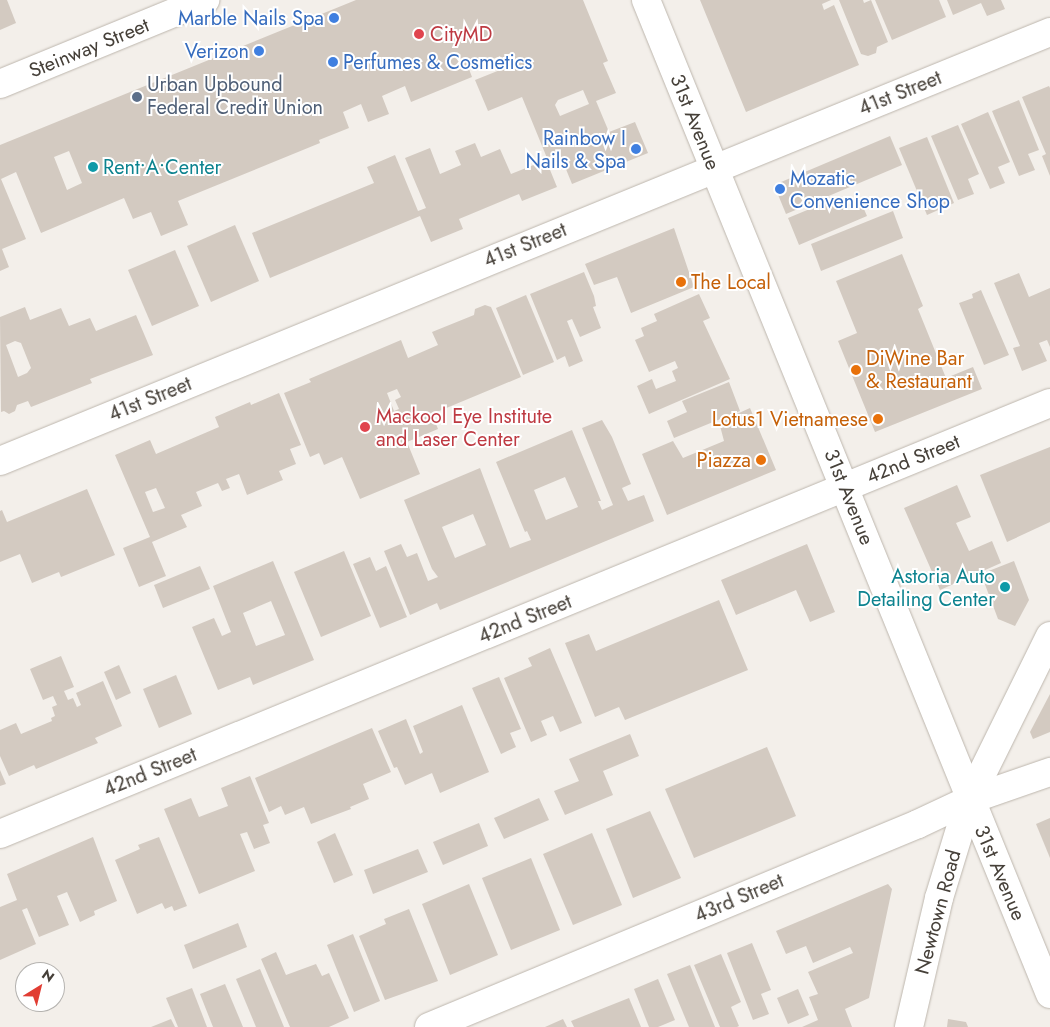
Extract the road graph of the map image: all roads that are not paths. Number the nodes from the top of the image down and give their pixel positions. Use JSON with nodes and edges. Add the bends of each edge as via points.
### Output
{"nodes":[{"id":1,"x":205,"y":0,"type":"edge"},
{"id":2,"x":646,"y":0,"type":"edge"},
{"id":3,"x":1050,"y":32,"type":"edge"},
{"id":4,"x":0,"y":84,"type":"edge"},
{"id":5,"x":714,"y":168,"type":"junction"},
{"id":6,"x":1050,"y":403,"type":"edge"},
{"id":7,"x":0,"y":461,"type":"edge"},
{"id":8,"x":845,"y":487,"type":"junction"},
{"id":9,"x":1050,"y":636,"type":"edge"},
{"id":10,"x":1050,"y":772,"type":"edge"},
{"id":11,"x":969,"y":800,"type":"junction"},
{"id":12,"x":0,"y":834,"type":"edge"},
{"id":13,"x":1050,"y":994,"type":"edge"},
{"id":14,"x":429,"y":1027,"type":"edge"},
{"id":15,"x":909,"y":1027,"type":"edge"}],
"edges":[{"from":1,"to":4,"type":"street","name":"Steinway Street"},
{"from":2,"to":5,"type":"street","name":"31st Avenue"},
{"from":3,"to":5,"type":"street","name":"41st Street"},
{"from":5,"to":7,"type":"street","name":"41st Street"},
{"from":5,"to":8,"type":"street","name":"31st Avenue"},
{"from":6,"to":8,"type":"street","name":"42nd Street"},
{"from":8,"to":11,"type":"street","name":"31st Avenue","via":[[952,750]]},
{"from":8,"to":12,"type":"street","name":"42nd Street"},
{"from":9,"to":11,"type":"street","name":"Newtown Road"},
{"from":10,"to":11,"type":"street","name":"43rd Street"},
{"from":11,"to":13,"type":"street","name":"31st Avenue"},
{"from":11,"to":14,"type":"street","name":"43rd Street"},
{"from":11,"to":15,"type":"street","name":"Newtown Road","via":[[938,898]]}]}
